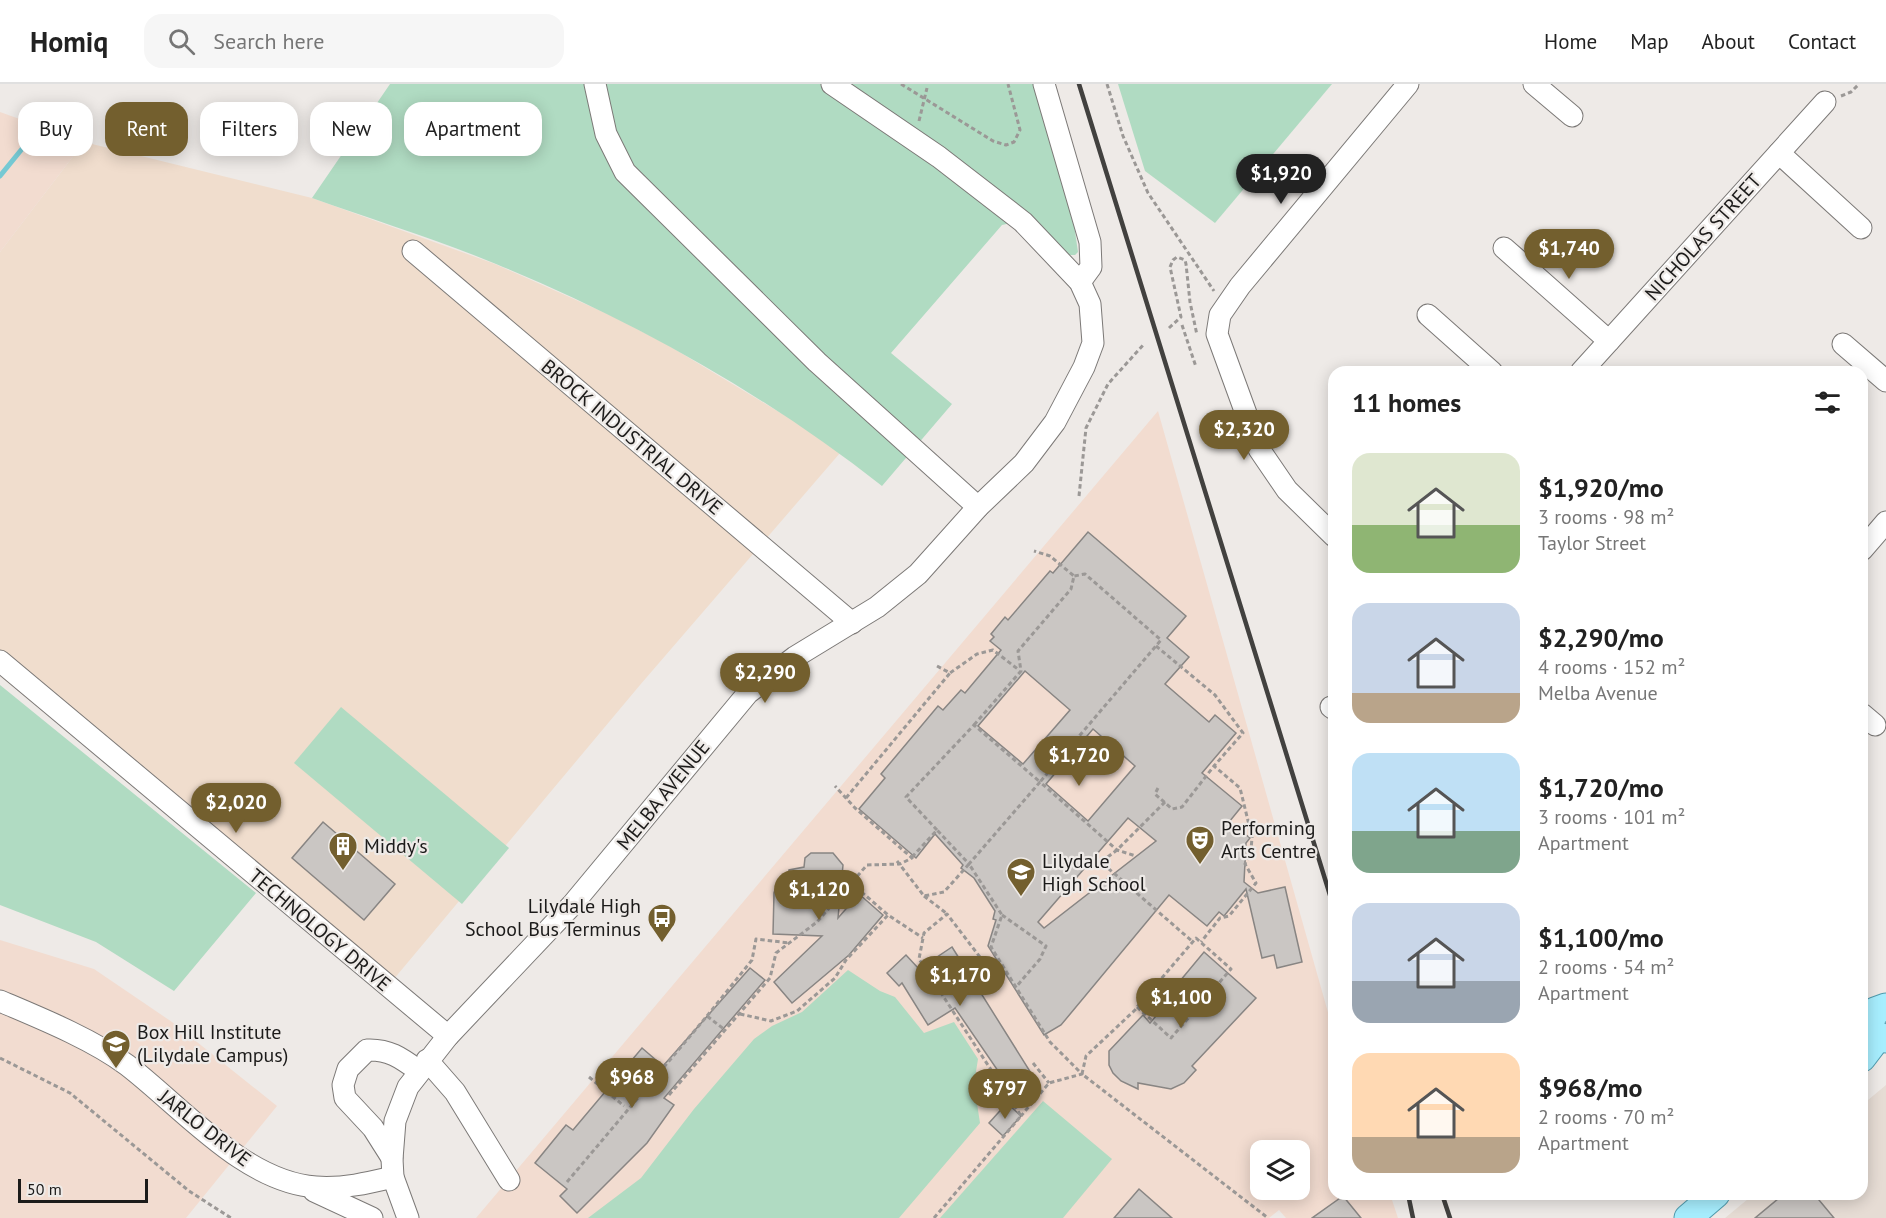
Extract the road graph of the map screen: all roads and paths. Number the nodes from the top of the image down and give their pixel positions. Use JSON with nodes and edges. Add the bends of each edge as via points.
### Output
{"nodes":[{"id":1,"x":596,"y":84,"type":"edge"},
{"id":2,"x":832,"y":84,"type":"edge"},
{"id":3,"x":901,"y":84,"type":"edge"},
{"id":4,"x":1008,"y":84,"type":"edge"},
{"id":5,"x":1044,"y":84,"type":"edge"},
{"id":6,"x":1107,"y":84,"type":"edge"},
{"id":7,"x":1408,"y":84,"type":"edge"},
{"id":8,"x":1534,"y":84,"type":"edge"},
{"id":9,"x":927,"y":88,"type":"dead end"},
{"id":10,"x":924,"y":98,"type":"junction"},
{"id":11,"x":1825,"y":102,"type":"dead end"},
{"id":12,"x":1572,"y":116,"type":"dead end"},
{"id":13,"x":910,"y":137,"type":"junction"},
{"id":14,"x":1779,"y":153,"type":"junction"},
{"id":15,"x":1861,"y":228,"type":"dead end"},
{"id":16,"x":1504,"y":248,"type":"dead end"},
{"id":17,"x":412,"y":250,"type":"dead end"},
{"id":18,"x":1080,"y":282,"type":"junction"},
{"id":19,"x":1226,"y":307,"type":"junction"},
{"id":20,"x":1428,"y":315,"type":"dead end"},
{"id":21,"x":1182,"y":325,"type":"dead end"},
{"id":22,"x":1169,"y":328,"type":"dead end"},
{"id":23,"x":1199,"y":340,"type":"dead end"},
{"id":24,"x":1609,"y":341,"type":"junction"},
{"id":25,"x":1144,"y":344,"type":"dead end"},
{"id":26,"x":1843,"y":344,"type":"dead end"},
{"id":27,"x":1485,"y":366,"type":"edge"},
{"id":28,"x":1586,"y":366,"type":"edge"},
{"id":29,"x":1196,"y":367,"type":"dead end"},
{"id":30,"x":1886,"y":381,"type":"edge"},
{"id":31,"x":1079,"y":496,"type":"dead end"},
{"id":32,"x":978,"y":507,"type":"junction"},
{"id":33,"x":1886,"y":522,"type":"edge"},
{"id":34,"x":1328,"y":530,"type":"edge"},
{"id":35,"x":1868,"y":543,"type":"edge"},
{"id":36,"x":1034,"y":551,"type":"dead end"},
{"id":37,"x":1074,"y":576,"type":"junction"},
{"id":38,"x":852,"y":623,"type":"junction"},
{"id":39,"x":1156,"y":646,"type":"junction"},
{"id":40,"x":0,"y":661,"type":"edge"},
{"id":41,"x":937,"y":666,"type":"dead end"},
{"id":42,"x":1021,"y":671,"type":"junction"},
{"id":43,"x":950,"y":673,"type":"junction"},
{"id":44,"x":974,"y":725,"type":"junction"},
{"id":45,"x":1215,"y":766,"type":"junction"},
{"id":46,"x":1040,"y":782,"type":"junction"},
{"id":47,"x":835,"y":786,"type":"dead end"},
{"id":48,"x":1158,"y":788,"type":"dead end"},
{"id":49,"x":845,"y":798,"type":"junction"},
{"id":50,"x":1165,"y":802,"type":"junction"},
{"id":51,"x":937,"y":830,"type":"junction"},
{"id":52,"x":1117,"y":850,"type":"junction"},
{"id":53,"x":1136,"y":856,"type":"dead end"},
{"id":54,"x":912,"y":858,"type":"junction"},
{"id":55,"x":899,"y":863,"type":"junction"},
{"id":56,"x":969,"y":864,"type":"junction"},
{"id":57,"x":850,"y":882,"type":"junction"},
{"id":58,"x":924,"y":896,"type":"junction"},
{"id":59,"x":946,"y":914,"type":"junction"},
{"id":60,"x":888,"y":915,"type":"junction"},
{"id":61,"x":1002,"y":915,"type":"junction"},
{"id":62,"x":923,"y":938,"type":"junction"},
{"id":63,"x":1193,"y":942,"type":"junction"},
{"id":64,"x":1201,"y":942,"type":"junction"},
{"id":65,"x":789,"y":943,"type":"junction"},
{"id":66,"x":986,"y":965,"type":"dead end"},
{"id":67,"x":1016,"y":987,"type":"junction"},
{"id":68,"x":0,"y":1001,"type":"edge"},
{"id":69,"x":1137,"y":1007,"type":"junction"},
{"id":70,"x":740,"y":1014,"type":"junction"},
{"id":71,"x":707,"y":1016,"type":"junction"},
{"id":72,"x":1877,"y":1019,"type":"edge"},
{"id":73,"x":725,"y":1030,"type":"junction"},
{"id":74,"x":448,"y":1036,"type":"junction"},
{"id":75,"x":1868,"y":1042,"type":"edge"},
{"id":76,"x":0,"y":1058,"type":"edge"},
{"id":77,"x":1033,"y":1063,"type":"dead end"},
{"id":78,"x":423,"y":1066,"type":"junction"},
{"id":79,"x":1082,"y":1074,"type":"junction"},
{"id":80,"x":589,"y":1077,"type":"dead end"},
{"id":81,"x":1049,"y":1083,"type":"junction"},
{"id":82,"x":669,"y":1095,"type":"dead end"},
{"id":83,"x":624,"y":1106,"type":"dead end"},
{"id":84,"x":1021,"y":1116,"type":"junction"},
{"id":85,"x":393,"y":1168,"type":"junction"},
{"id":86,"x":509,"y":1179,"type":"dead end"},
{"id":87,"x":567,"y":1182,"type":"dead end"},
{"id":88,"x":297,"y":1184,"type":"junction"},
{"id":89,"x":1709,"y":1200,"type":"edge"},
{"id":90,"x":231,"y":1218,"type":"edge"},
{"id":91,"x":372,"y":1218,"type":"edge"},
{"id":92,"x":408,"y":1218,"type":"edge"},
{"id":93,"x":934,"y":1218,"type":"edge"},
{"id":94,"x":1268,"y":1218,"type":"edge"},
{"id":95,"x":1688,"y":1218,"type":"edge"}],
"edges":[{"from":1,"to":32,"type":"street","via":[[606,134],[625,172],[817,362]]},
{"from":2,"to":13,"type":"street"},
{"from":3,"to":10,"type":"path"},
{"from":4,"to":10,"type":"path","via":[[1020,130],[1014,142],[1006,145]]},
{"from":5,"to":18,"type":"street","via":[[1090,242],[1091,267]]},
{"from":6,"to":19,"type":"path","via":[[1123,136],[1148,193]]},
{"from":7,"to":19,"type":"street","via":[[1240,285]]},
{"from":8,"to":12,"type":"street"},
{"from":9,"to":10,"type":"path"},
{"from":10,"to":13,"type":"path","via":[[918,124]]},
{"from":11,"to":14,"type":"street","name":"NICHOLAS STREET"},
{"from":13,"to":18,"type":"street","via":[[1023,222]]},
{"from":14,"to":15,"type":"street"},
{"from":14,"to":24,"type":"street","name":"NICHOLAS STREET"},
{"from":16,"to":24,"type":"street"},
{"from":17,"to":38,"type":"street","name":"BROCK INDUSTRIAL DRIVE"},
{"from":18,"to":32,"type":"street","name":"MELBA AVENUE","via":[[1090,304],[1093,343],[1084,367],[1055,422],[1024,464]]},
{"from":19,"to":34,"type":"street","via":[[1220,315],[1217,334],[1259,449],[1287,490]]},
{"from":20,"to":27,"type":"street"},
{"from":21,"to":29,"type":"path"},
{"from":22,"to":23,"type":"path","via":[[1181,317],[1170,267],[1177,257],[1185,260]]},
{"from":24,"to":28,"type":"street","name":"NICHOLAS STREET"},
{"from":25,"to":31,"type":"path","via":[[1108,384],[1086,428]]},
{"from":26,"to":30,"type":"street"},
{"from":32,"to":38,"type":"street","name":"MELBA AVENUE","via":[[918,574]]},
{"from":33,"to":35,"type":"street"},
{"from":36,"to":37,"type":"path","via":[[1050,556]]},
{"from":37,"to":39,"type":"path","via":[[1085,574],[1161,640]]},
{"from":37,"to":42,"type":"path","via":[[1071,589],[1018,651]]},
{"from":38,"to":74,"type":"street","name":"MELBA AVENUE","via":[[786,663],[748,693],[572,905]]},
{"from":39,"to":45,"type":"path","via":[[1215,695],[1243,733]]},
{"from":39,"to":46,"type":"path"},
{"from":40,"to":74,"type":"street","name":"TECHNOLOGY DRIVE"},
{"from":41,"to":43,"type":"path"},
{"from":42,"to":43,"type":"path","via":[[993,650],[977,654]]},
{"from":42,"to":44,"type":"path"},
{"from":43,"to":49,"type":"path"},
{"from":44,"to":46,"type":"path"},
{"from":44,"to":51,"type":"path","via":[[906,797]]},
{"from":45,"to":50,"type":"path","via":[[1182,807],[1172,809]]},
{"from":45,"to":64,"type":"path","via":[[1240,788],[1252,837],[1245,864],[1256,884]]},
{"from":46,"to":52,"type":"path"},
{"from":46,"to":56,"type":"path"},
{"from":47,"to":49,"type":"path"},
{"from":48,"to":50,"type":"path","via":[[1155,794]]},
{"from":49,"to":54,"type":"path"},
{"from":50,"to":52,"type":"path"},
{"from":51,"to":54,"type":"path"},
{"from":51,"to":56,"type":"path"},
{"from":52,"to":53,"type":"path"},
{"from":52,"to":63,"type":"path","via":[[1101,862]]},
{"from":54,"to":55,"type":"path"},
{"from":55,"to":57,"type":"path","via":[[867,865]]},
{"from":55,"to":58,"type":"path"},
{"from":56,"to":58,"type":"path","via":[[944,892]]},
{"from":56,"to":61,"type":"path"},
{"from":57,"to":60,"type":"path"},
{"from":57,"to":65,"type":"path","via":[[817,922]]},
{"from":58,"to":59,"type":"path"},
{"from":59,"to":62,"type":"path"},
{"from":59,"to":66,"type":"path"},
{"from":60,"to":62,"type":"path"},
{"from":60,"to":70,"type":"path","via":[[846,960],[835,978],[797,1011],[771,1021]]},
{"from":61,"to":67,"type":"path","via":[[992,947]]},
{"from":61,"to":67,"type":"path","via":[[1046,946]]},
{"from":62,"to":84,"type":"path","via":[[919,959]]},
{"from":63,"to":64,"type":"path","via":[[1196,938]]},
{"from":63,"to":69,"type":"path"},
{"from":64,"to":69,"type":"path","via":[[1231,969],[1171,1038]]},
{"from":65,"to":70,"type":"path","via":[[776,953],[771,978]]},
{"from":65,"to":71,"type":"path","via":[[756,939],[752,960]]},
{"from":67,"to":79,"type":"path","via":[[1050,1042]]},
{"from":68,"to":88,"type":"street","name":"JARLO DRIVE","via":[[49,1022],[125,1064],[251,1166]]},
{"from":69,"to":79,"type":"path","via":[[1086,1056]]},
{"from":70,"to":73,"type":"path"},
{"from":71,"to":73,"type":"path"},
{"from":71,"to":87,"type":"path"},
{"from":72,"to":75,"type":"main road"},
{"from":73,"to":82,"type":"path"},
{"from":74,"to":78,"type":"street","name":"MELBA AVENUE"},
{"from":76,"to":90,"type":"path","via":[[76,1098],[173,1178]]},
{"from":77,"to":81,"type":"path"},
{"from":78,"to":85,"type":"street","name":"MELBA AVENUE","via":[[408,1087],[395,1121]]},
{"from":78,"to":85,"type":"street","via":[[392,1053],[366,1050],[348,1069],[343,1085],[345,1098],[373,1128]]},
{"from":78,"to":86,"type":"street","via":[[455,1092]]},
{"from":79,"to":81,"type":"path"},
{"from":79,"to":94,"type":"path"},
{"from":80,"to":83,"type":"path"},
{"from":81,"to":84,"type":"path"},
{"from":84,"to":93,"type":"path"},
{"from":85,"to":88,"type":"street","name":"JARLO DRIVE","via":[[333,1188]]},
{"from":85,"to":92,"type":"street"},
{"from":88,"to":91,"type":"street"},
{"from":89,"to":95,"type":"main road"}]}
